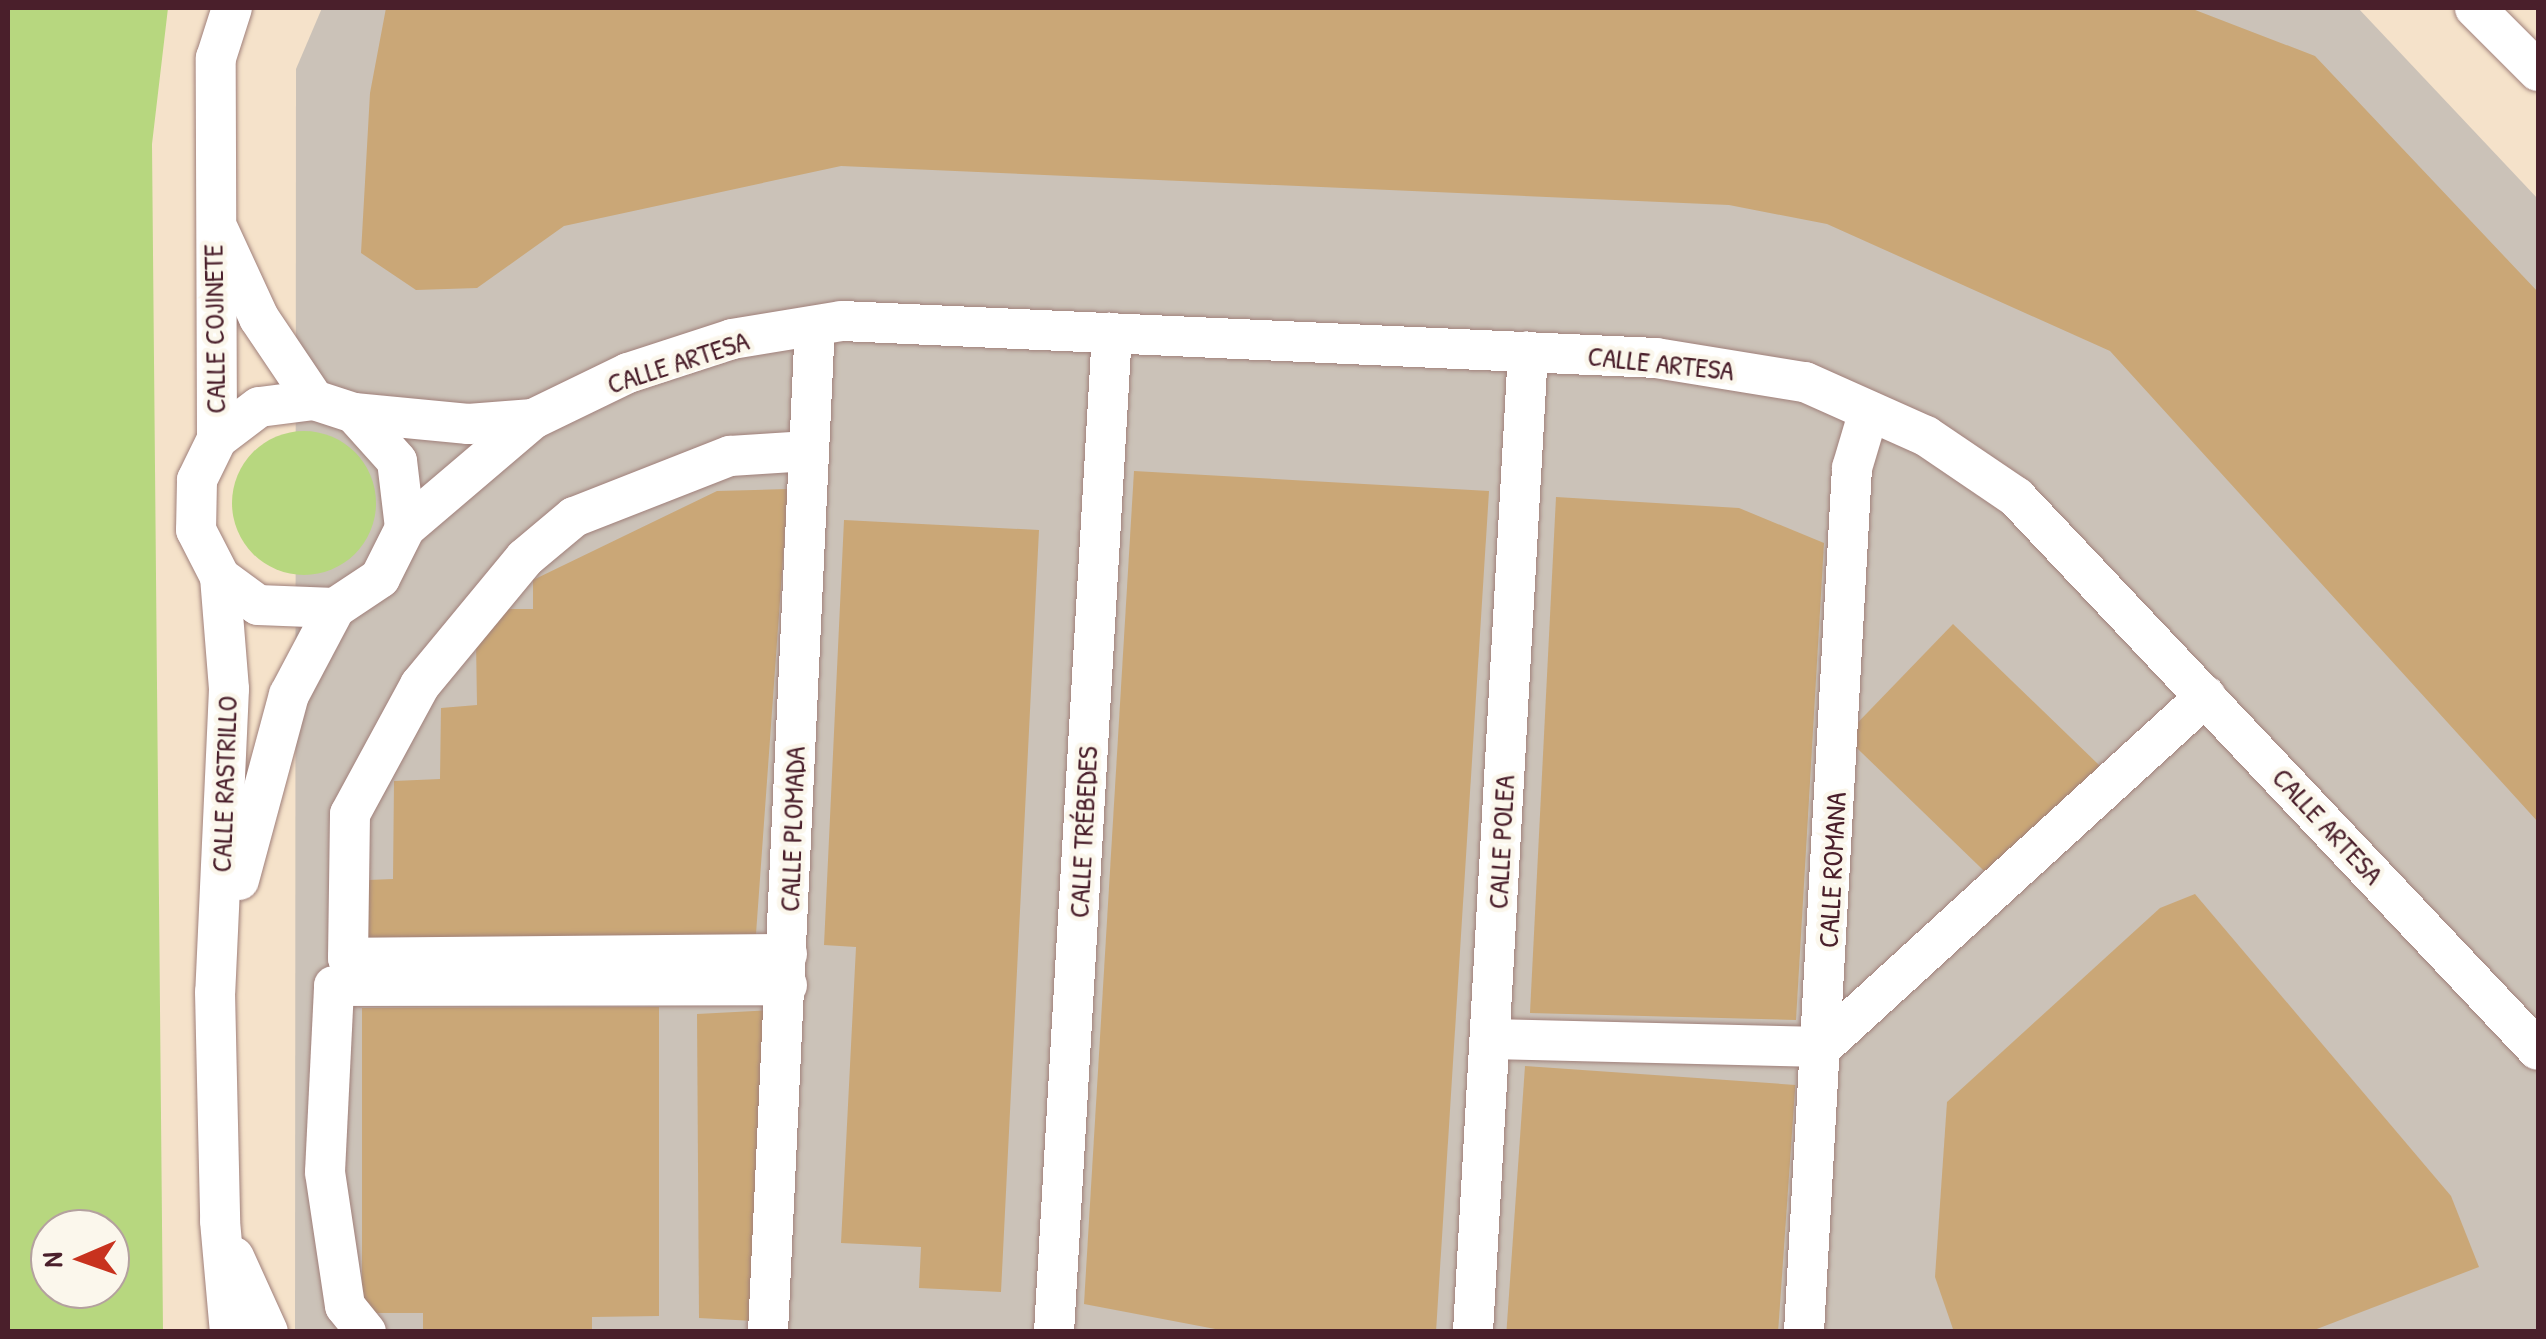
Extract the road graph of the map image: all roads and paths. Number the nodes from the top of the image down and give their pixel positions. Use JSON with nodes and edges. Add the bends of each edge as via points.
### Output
{"nodes":[{"id":1,"x":232,"y":8,"type":"edge"},
{"id":2,"x":2475,"y":8,"type":"edge"},
{"id":3,"x":2538,"y":71,"type":"edge"},
{"id":4,"x":213,"y":219,"type":"junction"},
{"id":5,"x":814,"y":326,"type":"junction"},
{"id":6,"x":1112,"y":333,"type":"junction"},
{"id":7,"x":1528,"y":352,"type":"junction"},
{"id":8,"x":314,"y":400,"type":"junction"},
{"id":9,"x":1869,"y":411,"type":"junction"},
{"id":10,"x":354,"y":413,"type":"junction"},
{"id":11,"x":533,"y":420,"type":"junction"},
{"id":12,"x":217,"y":439,"type":"junction"},
{"id":13,"x":808,"y":451,"type":"junction"},
{"id":14,"x":405,"y":528,"type":"junction"},
{"id":15,"x":220,"y":577,"type":"junction"},
{"id":16,"x":334,"y":608,"type":"junction"},
{"id":17,"x":2206,"y":696,"type":"junction"},
{"id":18,"x":787,"y":969,"type":"junction"},
{"id":19,"x":215,"y":992,"type":"junction"},
{"id":20,"x":1490,"y":1039,"type":"junction"},
{"id":21,"x":1822,"y":1047,"type":"junction"},
{"id":22,"x":2538,"y":1050,"type":"edge"},
{"id":23,"x":220,"y":1221,"type":"junction"},
{"id":24,"x":230,"y":1332,"type":"edge"},
{"id":25,"x":268,"y":1332,"type":"edge"},
{"id":26,"x":366,"y":1332,"type":"edge"},
{"id":27,"x":768,"y":1332,"type":"edge"},
{"id":28,"x":1054,"y":1332,"type":"edge"},
{"id":29,"x":1473,"y":1332,"type":"edge"},
{"id":30,"x":1804,"y":1332,"type":"edge"}],
"edges":[{"from":1,"to":4,"type":"street","name":"CALLE COJINETE","via":[[216,58]]},
{"from":2,"to":3,"type":"street"},
{"from":4,"to":8,"type":"street","name":"CALLE COJINETE","via":[[259,318]]},
{"from":4,"to":12,"type":"street","name":"CALLE COJINETE"},
{"from":5,"to":6,"type":"street","name":"CALLE ARTESA","via":[[842,321]]},
{"from":5,"to":11,"type":"street","name":"CALLE ARTESA","via":[[732,339],[628,373]]},
{"from":5,"to":13,"type":"street","name":"CALLE PLOMADA"},
{"from":6,"to":7,"type":"street","name":"CALLE ARTESA"},
{"from":6,"to":28,"type":"street","name":"CALLE TRÉBEDES"},
{"from":7,"to":9,"type":"street","name":"CALLE ARTESA","via":[[1656,358],[1805,382]]},
{"from":7,"to":20,"type":"street","name":"CALLE POLEA"},
{"from":8,"to":10,"type":"street"},
{"from":8,"to":12,"type":"street","via":[[260,407]]},
{"from":9,"to":17,"type":"street","name":"CALLE ARTESA","via":[[1926,436],[2016,496]]},
{"from":9,"to":21,"type":"street","name":"CALLE ROMANA","via":[[1852,468]]},
{"from":10,"to":11,"type":"street","name":"CALLE ARTESA","via":[[468,424]]},
{"from":10,"to":14,"type":"street","via":[[398,461]]},
{"from":11,"to":14,"type":"street","name":"CALLE ARTESA"},
{"from":12,"to":15,"type":"street","via":[[196,480],[196,530]]},
{"from":13,"to":18,"type":"street","name":"CALLE PLOMADA"},
{"from":13,"to":18,"type":"street","via":[[730,456],[574,517],[525,558],[420,685],[350,814],[348,958]]},
{"from":14,"to":16,"type":"street","via":[[380,578]]},
{"from":15,"to":16,"type":"street","via":[[258,605]]},
{"from":15,"to":19,"type":"street","name":"CALLE RASTRILLO","via":[[230,689]]},
{"from":16,"to":19,"type":"street","name":"CALLE RASTRILLO","via":[[289,695],[246,845]]},
{"from":17,"to":21,"type":"street"},
{"from":17,"to":22,"type":"street","name":"CALLE ARTESA"},
{"from":18,"to":26,"type":"street","via":[[334,986],[325,1172],[345,1306]]},
{"from":18,"to":27,"type":"street","name":"CALLE PLOMADA"},
{"from":19,"to":23,"type":"street","name":"CALLE RASTRILLO"},
{"from":20,"to":21,"type":"street"},
{"from":20,"to":29,"type":"street","name":"CALLE POLEA"},
{"from":21,"to":30,"type":"street","name":"CALLE ROMANA"},
{"from":23,"to":24,"type":"street","name":"CALLE RASTRILLO"},
{"from":23,"to":25,"type":"street","name":"CALLE RASTRILLO"}]}
